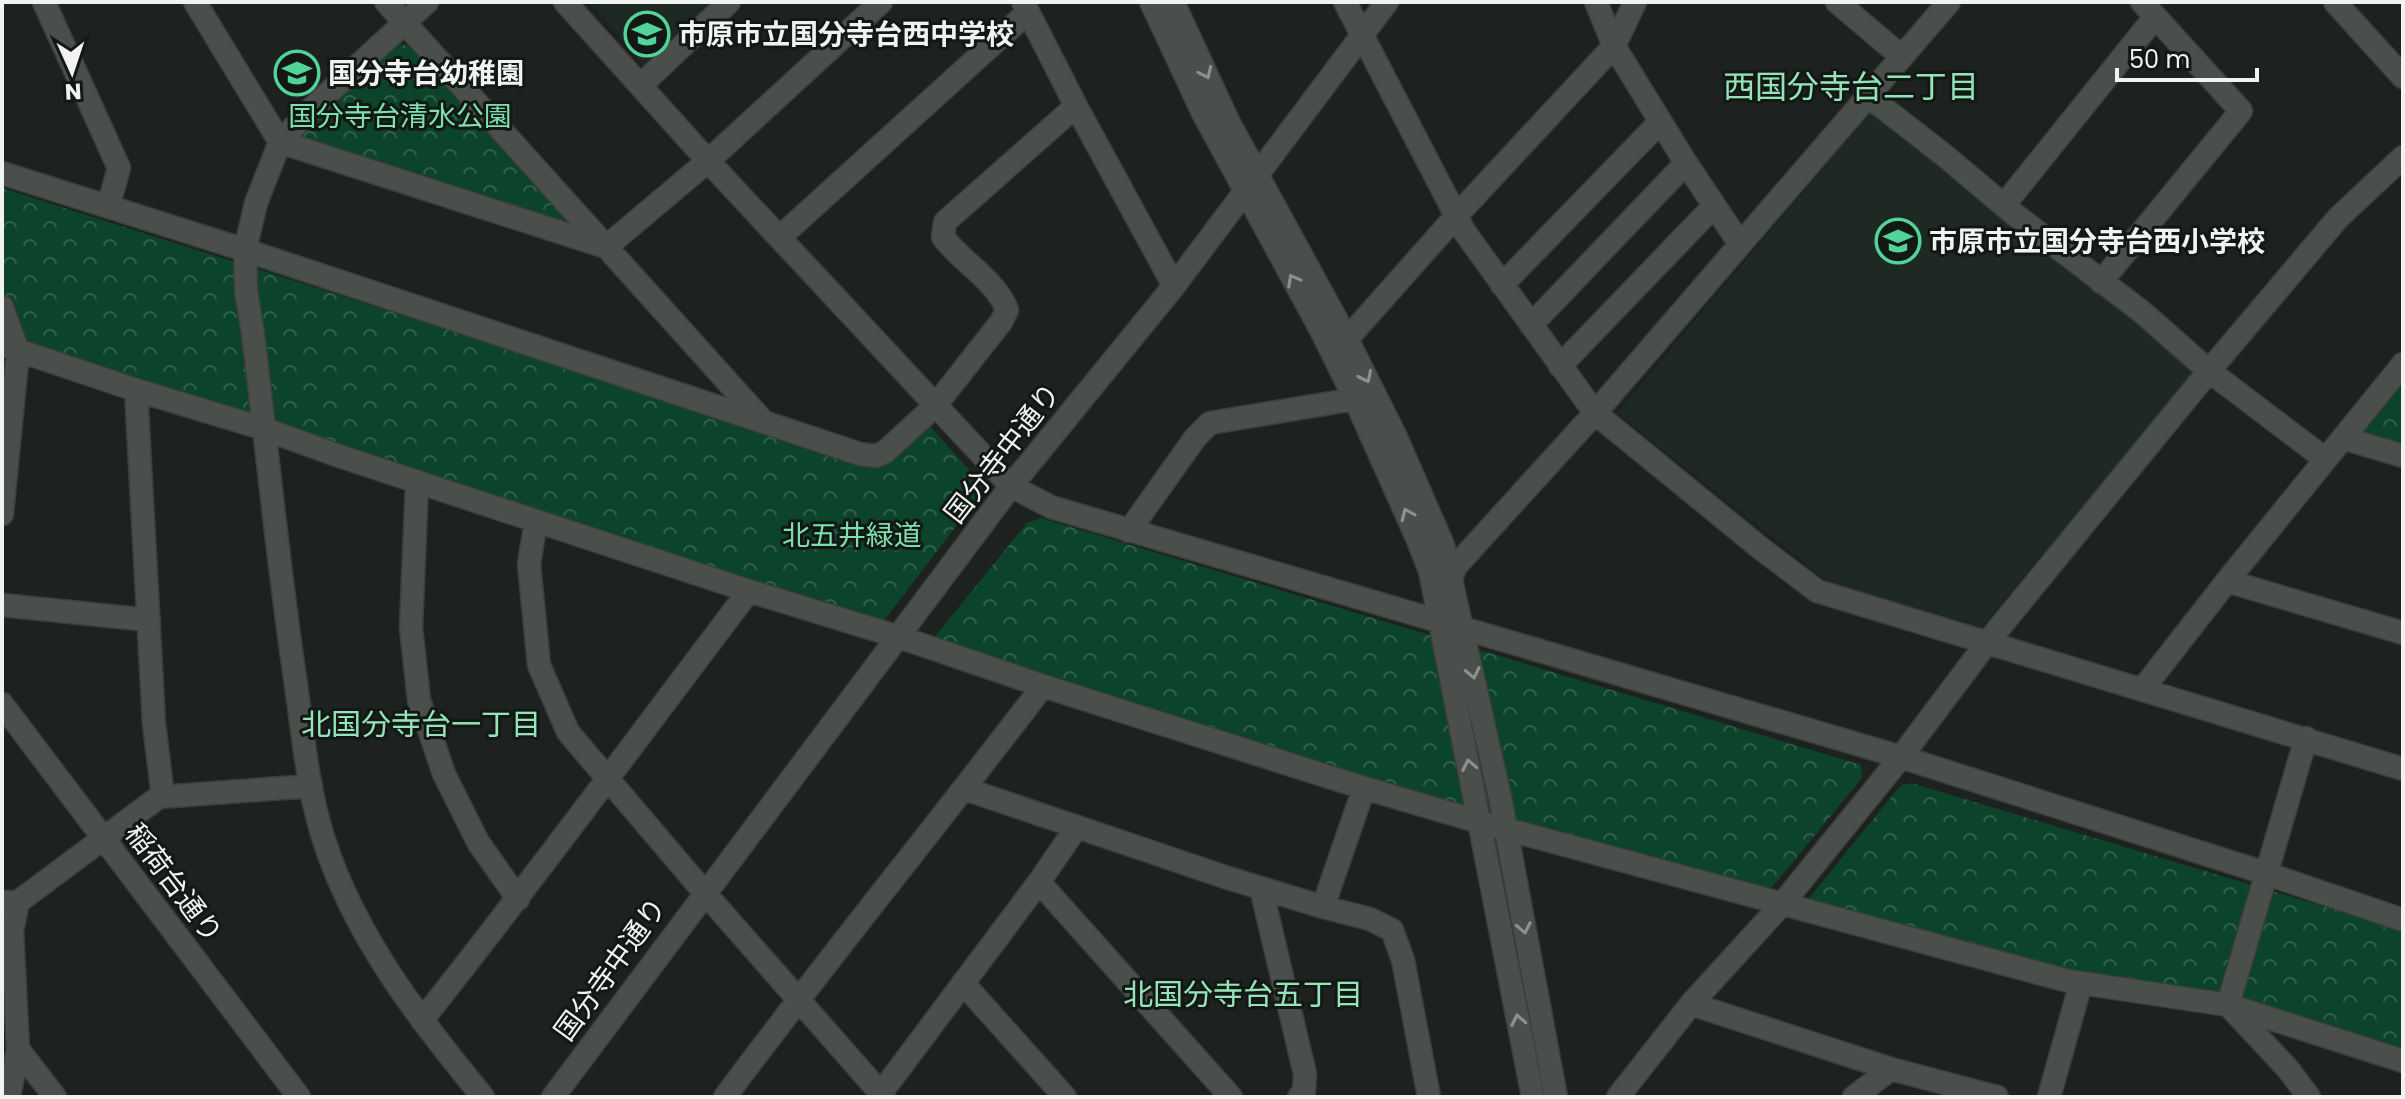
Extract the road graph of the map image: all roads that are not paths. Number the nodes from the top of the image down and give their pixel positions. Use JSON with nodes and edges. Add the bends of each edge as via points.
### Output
{"nodes":[{"id":1,"x":44,"y":2,"type":"edge"},
{"id":2,"x":195,"y":2,"type":"edge"},
{"id":3,"x":386,"y":2,"type":"edge"},
{"id":4,"x":427,"y":2,"type":"edge"},
{"id":5,"x":565,"y":2,"type":"edge"},
{"id":6,"x":729,"y":2,"type":"edge"},
{"id":7,"x":881,"y":2,"type":"edge"},
{"id":8,"x":1151,"y":2,"type":"edge"},
{"id":9,"x":1173,"y":2,"type":"edge"},
{"id":10,"x":1345,"y":2,"type":"edge"},
{"id":11,"x":1387,"y":2,"type":"edge"},
{"id":12,"x":1596,"y":2,"type":"edge"},
{"id":13,"x":1635,"y":2,"type":"edge"},
{"id":14,"x":1837,"y":2,"type":"edge"},
{"id":15,"x":1949,"y":2,"type":"edge"},
{"id":16,"x":2335,"y":2,"type":"edge"},
{"id":17,"x":1025,"y":7,"type":"edge"},
{"id":18,"x":2149,"y":10,"type":"edge"},
{"id":19,"x":404,"y":22,"type":"junction"},
{"id":20,"x":1361,"y":35,"type":"junction"},
{"id":21,"x":1614,"y":46,"type":"junction"},
{"id":22,"x":1902,"y":57,"type":"junction"},
{"id":23,"x":2403,"y":77,"type":"edge"},
{"id":24,"x":641,"y":85,"type":"junction"},
{"id":25,"x":1868,"y":96,"type":"junction"},
{"id":26,"x":1076,"y":106,"type":"junction"},
{"id":27,"x":1660,"y":122,"type":"junction"},
{"id":28,"x":280,"y":142,"type":"junction"},
{"id":29,"x":2403,"y":157,"type":"edge"},
{"id":30,"x":708,"y":161,"type":"junction"},
{"id":31,"x":1686,"y":163,"type":"junction"},
{"id":32,"x":2,"y":173,"type":"edge"},
{"id":33,"x":1250,"y":183,"type":"junction"},
{"id":34,"x":2004,"y":205,"type":"junction"},
{"id":35,"x":1714,"y":206,"type":"junction"},
{"id":36,"x":108,"y":207,"type":"junction"},
{"id":37,"x":1457,"y":215,"type":"junction"},
{"id":38,"x":780,"y":237,"type":"junction"},
{"id":39,"x":1740,"y":244,"type":"junction"},
{"id":40,"x":606,"y":247,"type":"junction"},
{"id":41,"x":245,"y":250,"type":"junction"},
{"id":42,"x":2101,"y":282,"type":"junction"},
{"id":43,"x":1502,"y":285,"type":"junction"},
{"id":44,"x":1174,"y":286,"type":"junction"},
{"id":45,"x":2,"y":307,"type":"edge"},
{"id":46,"x":1531,"y":325,"type":"junction"},
{"id":47,"x":1347,"y":339,"type":"junction"},
{"id":48,"x":10,"y":348,"type":"edge"},
{"id":49,"x":2403,"y":364,"type":"edge"},
{"id":50,"x":1560,"y":366,"type":"junction"},
{"id":51,"x":2209,"y":371,"type":"junction"},
{"id":52,"x":136,"y":390,"type":"junction"},
{"id":53,"x":1355,"y":399,"type":"junction"},
{"id":54,"x":935,"y":406,"type":"junction"},
{"id":55,"x":1595,"y":413,"type":"junction"},
{"id":56,"x":763,"y":421,"type":"junction"},
{"id":57,"x":265,"y":429,"type":"junction"},
{"id":58,"x":2343,"y":438,"type":"junction"},
{"id":59,"x":2403,"y":456,"type":"edge"},
{"id":60,"x":2325,"y":459,"type":"junction"},
{"id":61,"x":417,"y":482,"type":"junction"},
{"id":62,"x":1011,"y":486,"type":"junction"},
{"id":63,"x":2,"y":514,"type":"edge"},
{"id":64,"x":536,"y":521,"type":"junction"},
{"id":65,"x":1129,"y":531,"type":"junction"},
{"id":66,"x":1451,"y":580,"type":"junction"},
{"id":67,"x":2227,"y":581,"type":"junction"},
{"id":68,"x":749,"y":591,"type":"junction"},
{"id":69,"x":2,"y":605,"type":"edge"},
{"id":70,"x":149,"y":620,"type":"junction"},
{"id":71,"x":1440,"y":622,"type":"junction"},
{"id":72,"x":1463,"y":629,"type":"junction"},
{"id":73,"x":2403,"y":633,"type":"edge"},
{"id":74,"x":899,"y":637,"type":"junction"},
{"id":75,"x":1986,"y":644,"type":"junction"},
{"id":76,"x":1043,"y":686,"type":"junction"},
{"id":77,"x":2142,"y":690,"type":"junction"},
{"id":78,"x":2,"y":704,"type":"edge"},
{"id":79,"x":2306,"y":738,"type":"junction"},
{"id":80,"x":1901,"y":757,"type":"junction"},
{"id":81,"x":2403,"y":769,"type":"edge"},
{"id":82,"x":606,"y":778,"type":"junction"},
{"id":83,"x":311,"y":786,"type":"junction"},
{"id":84,"x":1364,"y":788,"type":"junction"},
{"id":85,"x":965,"y":789,"type":"junction"},
{"id":86,"x":163,"y":797,"type":"junction"},
{"id":87,"x":1480,"y":822,"type":"junction"},
{"id":88,"x":1076,"y":828,"type":"junction"},
{"id":89,"x":1505,"y":828,"type":"junction"},
{"id":90,"x":102,"y":838,"type":"junction"},
{"id":91,"x":2265,"y":873,"type":"junction"},
{"id":92,"x":1039,"y":882,"type":"junction"},
{"id":93,"x":1261,"y":888,"type":"junction"},
{"id":94,"x":704,"y":892,"type":"junction"},
{"id":95,"x":518,"y":899,"type":"junction"},
{"id":96,"x":10,"y":902,"type":"edge"},
{"id":97,"x":1783,"y":903,"type":"junction"},
{"id":98,"x":1323,"y":907,"type":"junction"},
{"id":99,"x":2403,"y":920,"type":"edge"},
{"id":100,"x":963,"y":983,"type":"junction"},
{"id":101,"x":2081,"y":983,"type":"junction"},
{"id":102,"x":797,"y":999,"type":"junction"},
{"id":103,"x":1691,"y":1004,"type":"junction"},
{"id":104,"x":2228,"y":1005,"type":"junction"},
{"id":105,"x":422,"y":1020,"type":"junction"},
{"id":106,"x":18,"y":1049,"type":"junction"},
{"id":107,"x":2403,"y":1061,"type":"edge"},
{"id":108,"x":1891,"y":1069,"type":"junction"},
{"id":109,"x":881,"y":1096,"type":"edge"},
{"id":110,"x":9,"y":1097,"type":"edge"},
{"id":111,"x":55,"y":1097,"type":"edge"},
{"id":112,"x":299,"y":1097,"type":"edge"},
{"id":113,"x":483,"y":1097,"type":"edge"},
{"id":114,"x":553,"y":1097,"type":"edge"},
{"id":115,"x":725,"y":1097,"type":"edge"},
{"id":116,"x":1065,"y":1097,"type":"edge"},
{"id":117,"x":1231,"y":1097,"type":"edge"},
{"id":118,"x":1299,"y":1097,"type":"edge"},
{"id":119,"x":1429,"y":1097,"type":"edge"},
{"id":120,"x":1533,"y":1097,"type":"edge"},
{"id":121,"x":1556,"y":1097,"type":"edge"},
{"id":122,"x":1618,"y":1097,"type":"edge"},
{"id":123,"x":1854,"y":1097,"type":"edge"},
{"id":124,"x":1997,"y":1097,"type":"edge"},
{"id":125,"x":2049,"y":1097,"type":"edge"},
{"id":126,"x":2309,"y":1097,"type":"edge"}],
"edges":[{"from":1,"to":36,"type":"street","via":[[119,168]]},
{"from":2,"to":28,"type":"street"},
{"from":3,"to":19,"type":"street"},
{"from":4,"to":19,"type":"street"},
{"from":5,"to":24,"type":"street"},
{"from":6,"to":24,"type":"street"},
{"from":7,"to":30,"type":"street"},
{"from":8,"to":33,"type":"street","via":[[1203,113]]},
{"from":9,"to":33,"type":"street","one_way":true,"via":[[1229,123]]},
{"from":10,"to":20,"type":"street"},
{"from":11,"to":20,"type":"street","name":"国分寺中通り"},
{"from":12,"to":21,"type":"street"},
{"from":13,"to":21,"type":"street"},
{"from":14,"to":22,"type":"street"},
{"from":15,"to":22,"type":"street"},
{"from":16,"to":23,"type":"street"},
{"from":17,"to":26,"type":"street"},
{"from":17,"to":38,"type":"street"},
{"from":18,"to":34,"type":"street"},
{"from":18,"to":42,"type":"street","via":[[2241,111]]},
{"from":19,"to":28,"type":"street"},
{"from":19,"to":40,"type":"street"},
{"from":20,"to":33,"type":"street","name":"国分寺中通り"},
{"from":20,"to":37,"type":"street"},
{"from":21,"to":27,"type":"street"},
{"from":21,"to":37,"type":"street"},
{"from":22,"to":25,"type":"street"},
{"from":24,"to":30,"type":"street"},
{"from":25,"to":34,"type":"street"},
{"from":25,"to":39,"type":"street"},
{"from":26,"to":44,"type":"street"},
{"from":26,"to":54,"type":"street","via":[[945,222],[943,237],[1002,296],[1007,310]]},
{"from":27,"to":31,"type":"street"},
{"from":27,"to":43,"type":"street"},
{"from":28,"to":40,"type":"street"},
{"from":28,"to":41,"type":"street","via":[[256,203]]},
{"from":29,"to":51,"type":"street","via":[[2338,218]]},
{"from":30,"to":38,"type":"street"},
{"from":30,"to":40,"type":"street"},
{"from":31,"to":35,"type":"street"},
{"from":31,"to":46,"type":"street"},
{"from":32,"to":36,"type":"street"},
{"from":33,"to":44,"type":"street","name":"国分寺中通り"},
{"from":33,"to":47,"type":"street"},
{"from":53,"to":33,"type":"street","one_way":true},
{"from":34,"to":42,"type":"street"},
{"from":35,"to":39,"type":"street"},
{"from":35,"to":50,"type":"street"},
{"from":36,"to":41,"type":"street"},
{"from":37,"to":43,"type":"street"},
{"from":37,"to":47,"type":"street"},
{"from":38,"to":54,"type":"street"},
{"from":39,"to":55,"type":"street"},
{"from":40,"to":56,"type":"street"},
{"from":41,"to":56,"type":"street"},
{"from":41,"to":57,"type":"street"},
{"from":42,"to":51,"type":"street"},
{"from":43,"to":46,"type":"street"},
{"from":44,"to":62,"type":"street","name":"国分寺中通り"},
{"from":45,"to":48,"type":"street"},
{"from":46,"to":50,"type":"street"},
{"from":47,"to":66,"type":"street","one_way":true,"via":[[1443,545]]},
{"from":48,"to":52,"type":"street"},
{"from":48,"to":63,"type":"street"},
{"from":49,"to":58,"type":"street"},
{"from":50,"to":55,"type":"street"},
{"from":51,"to":60,"type":"street"},
{"from":51,"to":75,"type":"street"},
{"from":52,"to":57,"type":"street"},
{"from":52,"to":70,"type":"street"},
{"from":53,"to":65,"type":"street","via":[[1210,423]]},
{"from":71,"to":53,"type":"street","one_way":true,"via":[[1430,571]]},
{"from":54,"to":56,"type":"street","via":[[876,456]]},
{"from":54,"to":62,"type":"street"},
{"from":55,"to":66,"type":"street","via":[[1455,567]]},
{"from":55,"to":75,"type":"street","via":[[1817,591]]},
{"from":57,"to":61,"type":"street"},
{"from":57,"to":83,"type":"street"},
{"from":58,"to":59,"type":"street"},
{"from":58,"to":60,"type":"street"},
{"from":60,"to":67,"type":"street"},
{"from":61,"to":64,"type":"street"},
{"from":61,"to":95,"type":"street","via":[[411,628],[419,700],[444,774],[478,842]]},
{"from":62,"to":65,"type":"street","via":[[1051,507]]},
{"from":62,"to":74,"type":"street","name":"国分寺中通り"},
{"from":64,"to":68,"type":"street"},
{"from":64,"to":82,"type":"street","via":[[529,564],[539,665],[568,732]]},
{"from":65,"to":71,"type":"street"},
{"from":66,"to":72,"type":"street"},
{"from":67,"to":73,"type":"street"},
{"from":67,"to":77,"type":"street"},
{"from":68,"to":74,"type":"street"},
{"from":68,"to":82,"type":"street"},
{"from":69,"to":70,"type":"street"},
{"from":70,"to":86,"type":"street"},
{"from":71,"to":72,"type":"street"},
{"from":87,"to":71,"type":"street","one_way":true},
{"from":72,"to":80,"type":"street"},
{"from":72,"to":89,"type":"street","one_way":true},
{"from":74,"to":76,"type":"street"},
{"from":74,"to":94,"type":"street","name":"国分寺中通り"},
{"from":75,"to":77,"type":"street"},
{"from":75,"to":80,"type":"street"},
{"from":76,"to":84,"type":"street"},
{"from":76,"to":85,"type":"street"},
{"from":77,"to":79,"type":"street"},
{"from":78,"to":90,"type":"street","name":"稲荷台通り"},
{"from":79,"to":81,"type":"street"},
{"from":79,"to":91,"type":"street"},
{"from":80,"to":91,"type":"street"},
{"from":80,"to":97,"type":"street"},
{"from":82,"to":94,"type":"street"},
{"from":82,"to":95,"type":"street"},
{"from":83,"to":86,"type":"street"},
{"from":83,"to":105,"type":"street","via":[[324,840],[348,899],[384,966]]},
{"from":84,"to":87,"type":"street"},
{"from":84,"to":98,"type":"street"},
{"from":85,"to":88,"type":"street"},
{"from":85,"to":102,"type":"street"},
{"from":86,"to":90,"type":"street"},
{"from":87,"to":89,"type":"street"},
{"from":120,"to":87,"type":"street","one_way":true},
{"from":88,"to":92,"type":"street"},
{"from":88,"to":93,"type":"street"},
{"from":89,"to":97,"type":"street"},
{"from":89,"to":121,"type":"street","one_way":true},
{"from":90,"to":96,"type":"street","via":[[46,883]]},
{"from":90,"to":112,"type":"street","name":"稲荷台通り"},
{"from":91,"to":99,"type":"street"},
{"from":91,"to":104,"type":"street"},
{"from":92,"to":100,"type":"street"},
{"from":92,"to":117,"type":"street"},
{"from":93,"to":98,"type":"street"},
{"from":93,"to":118,"type":"street","via":[[1305,1074]]},
{"from":94,"to":102,"type":"street"},
{"from":94,"to":114,"type":"street","name":"国分寺中通り"},
{"from":95,"to":105,"type":"street"},
{"from":96,"to":106,"type":"street"},
{"from":97,"to":101,"type":"street"},
{"from":97,"to":103,"type":"street"},
{"from":98,"to":119,"type":"street","via":[[1392,930],[1403,960]]},
{"from":100,"to":109,"type":"street"},
{"from":100,"to":116,"type":"street"},
{"from":101,"to":104,"type":"street"},
{"from":101,"to":125,"type":"street"},
{"from":102,"to":109,"type":"street"},
{"from":102,"to":115,"type":"street"},
{"from":103,"to":108,"type":"street"},
{"from":103,"to":122,"type":"street"},
{"from":104,"to":107,"type":"street"},
{"from":104,"to":126,"type":"street"},
{"from":105,"to":113,"type":"street"},
{"from":106,"to":110,"type":"street"},
{"from":106,"to":111,"type":"street"},
{"from":108,"to":123,"type":"street"},
{"from":108,"to":124,"type":"street"}]}
